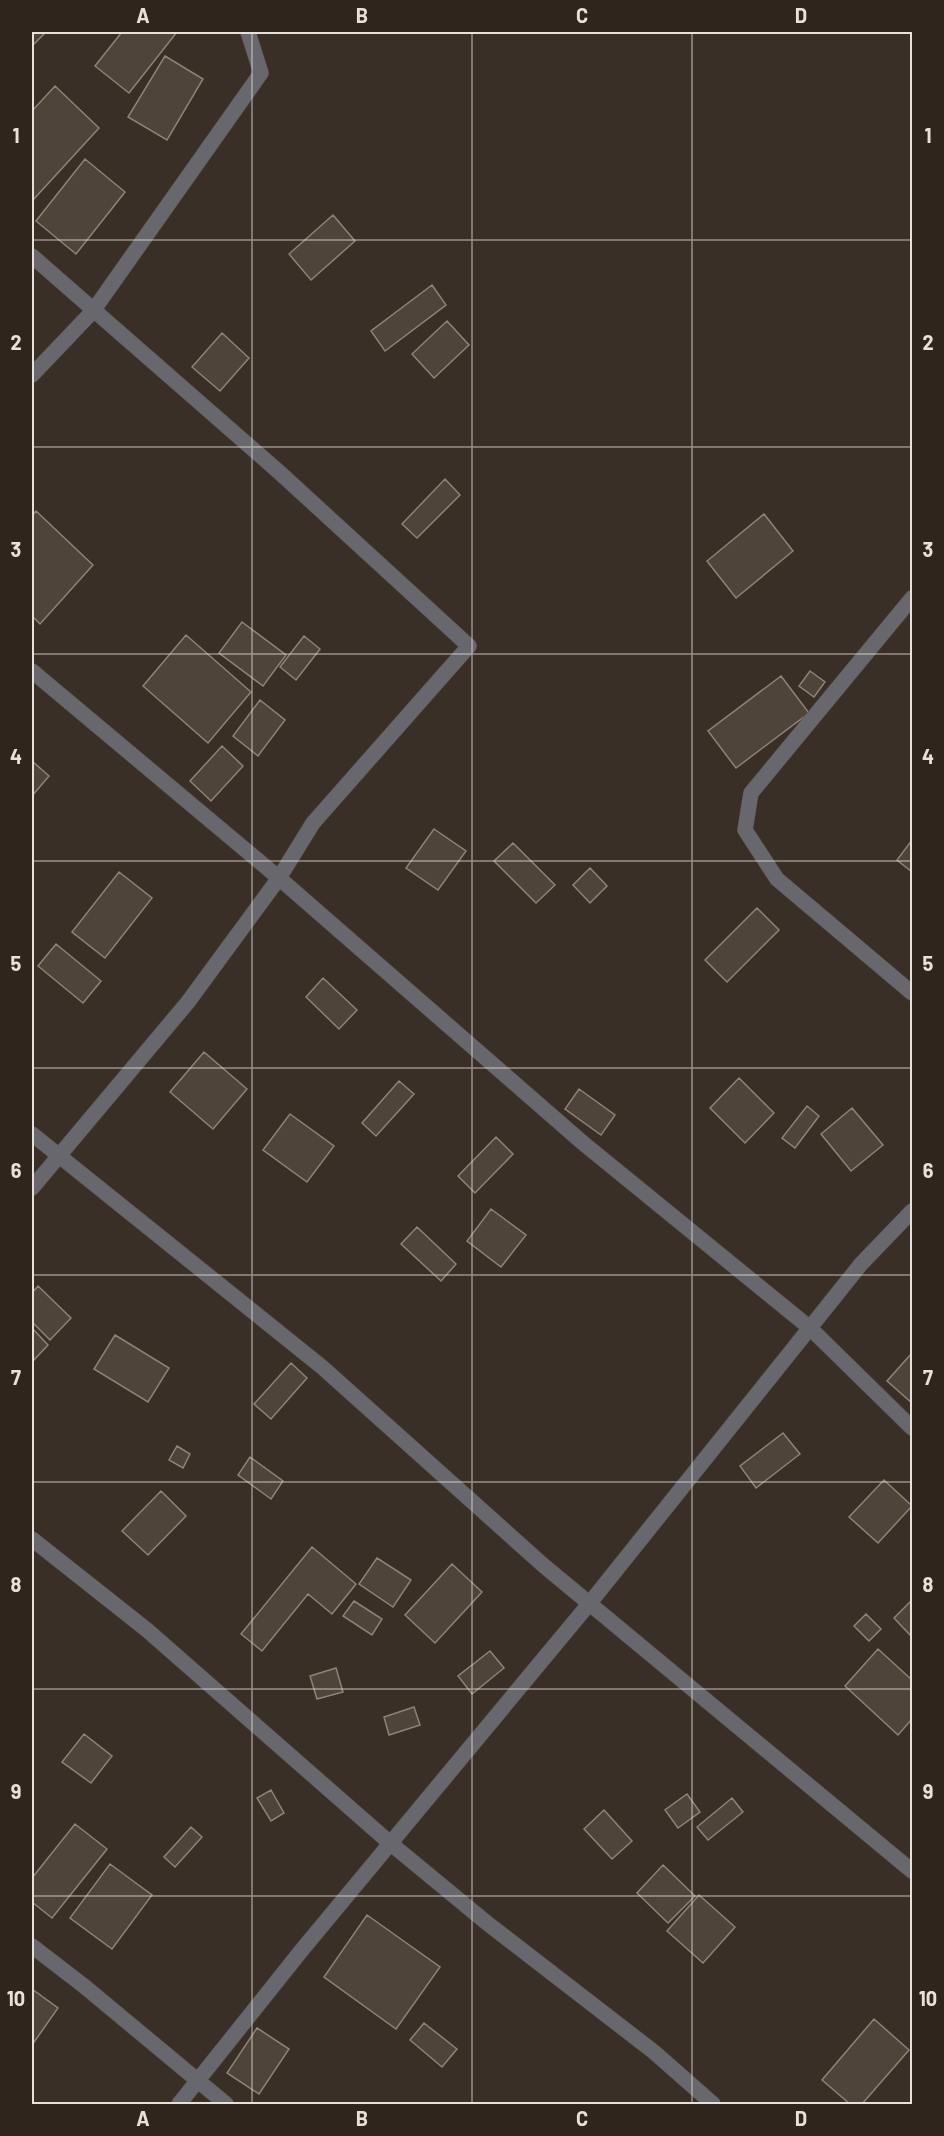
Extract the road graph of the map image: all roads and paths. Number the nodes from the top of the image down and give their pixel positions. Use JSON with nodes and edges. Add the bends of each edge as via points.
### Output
{"nodes":[{"id":1,"x":248,"y":32,"type":"edge"},
{"id":2,"x":32,"y":256,"type":"edge"},
{"id":3,"x":93,"y":311,"type":"junction"},
{"id":4,"x":32,"y":375,"type":"edge"},
{"id":5,"x":912,"y":598,"type":"edge"},
{"id":6,"x":32,"y":671,"type":"edge"},
{"id":7,"x":279,"y":878,"type":"junction"},
{"id":8,"x":912,"y":993,"type":"edge"},
{"id":9,"x":32,"y":1134,"type":"edge"},
{"id":10,"x":57,"y":1156,"type":"junction"},
{"id":11,"x":32,"y":1188,"type":"edge"},
{"id":12,"x":912,"y":1211,"type":"edge"},
{"id":13,"x":810,"y":1329,"type":"junction"},
{"id":14,"x":912,"y":1428,"type":"edge"},
{"id":15,"x":32,"y":1539,"type":"edge"},
{"id":16,"x":589,"y":1604,"type":"junction"},
{"id":17,"x":390,"y":1843,"type":"junction"},
{"id":18,"x":912,"y":1872,"type":"edge"},
{"id":19,"x":32,"y":1946,"type":"edge"},
{"id":20,"x":197,"y":2081,"type":"junction"},
{"id":21,"x":179,"y":2104,"type":"edge"},
{"id":22,"x":226,"y":2104,"type":"edge"},
{"id":23,"x":713,"y":2104,"type":"edge"}],
"edges":[{"from":1,"to":3,"type":"street","via":[[261,73]]},
{"from":2,"to":3,"type":"street"},
{"from":3,"to":4,"type":"street"},
{"from":3,"to":7,"type":"street","via":[[279,472],[469,646],[313,823]]},
{"from":5,"to":8,"type":"street","via":[[751,793],[745,830],[777,879]]},
{"from":6,"to":7,"type":"street"},
{"from":7,"to":10,"type":"street","via":[[188,1002]]},
{"from":7,"to":13,"type":"street","via":[[583,1143]]},
{"from":9,"to":10,"type":"street"},
{"from":10,"to":11,"type":"street"},
{"from":10,"to":16,"type":"street","via":[[322,1367]]},
{"from":12,"to":13,"type":"street","via":[[861,1264]]},
{"from":13,"to":14,"type":"street"},
{"from":13,"to":16,"type":"street"},
{"from":15,"to":17,"type":"street","via":[[147,1630]]},
{"from":16,"to":17,"type":"street"},
{"from":16,"to":18,"type":"street"},
{"from":17,"to":20,"type":"street"},
{"from":17,"to":23,"type":"street","via":[[654,2052]]},
{"from":19,"to":20,"type":"street"},
{"from":20,"to":21,"type":"street"},
{"from":20,"to":22,"type":"street"}]}
